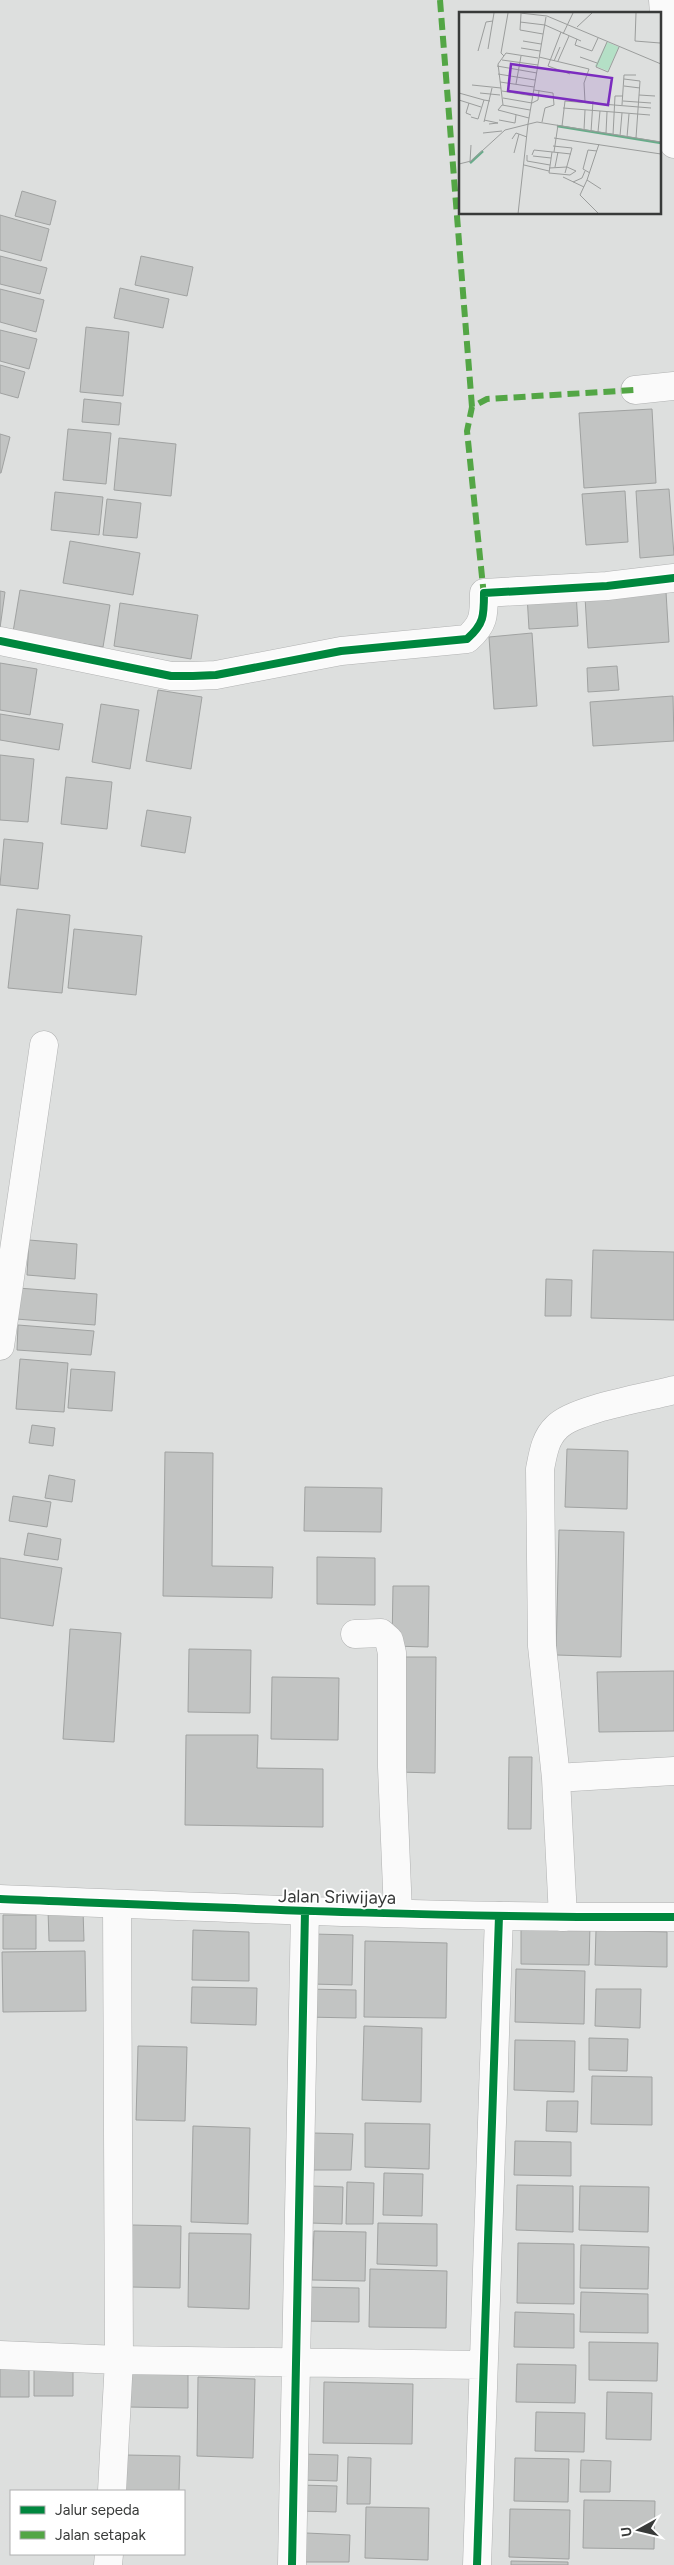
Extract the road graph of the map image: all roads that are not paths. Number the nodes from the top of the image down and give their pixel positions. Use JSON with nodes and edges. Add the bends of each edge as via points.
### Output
{"nodes":[{"id":1,"x":664,"y":0,"type":"edge"},
{"id":2,"x":674,"y":144,"type":"edge"},
{"id":3,"x":674,"y":386,"type":"edge"},
{"id":4,"x":634,"y":390,"type":"dead end"},
{"id":5,"x":674,"y":578,"type":"edge"},
{"id":6,"x":0,"y":641,"type":"edge"},
{"id":7,"x":44,"y":1045,"type":"dead end"},
{"id":8,"x":0,"y":1346,"type":"edge"},
{"id":9,"x":674,"y":1390,"type":"edge"},
{"id":10,"x":355,"y":1634,"type":"dead end"},
{"id":11,"x":674,"y":1771,"type":"edge"},
{"id":12,"x":556,"y":1778,"type":"junction"},
{"id":13,"x":0,"y":1899,"type":"edge"},
{"id":14,"x":117,"y":1904,"type":"junction"},
{"id":15,"x":305,"y":1911,"type":"junction"},
{"id":16,"x":398,"y":1913,"type":"junction"},
{"id":17,"x":499,"y":1916,"type":"junction"},
{"id":18,"x":563,"y":1917,"type":"junction"},
{"id":19,"x":674,"y":1917,"type":"edge"},
{"id":20,"x":0,"y":2355,"type":"edge"},
{"id":21,"x":119,"y":2360,"type":"junction"},
{"id":22,"x":295,"y":2362,"type":"junction"},
{"id":23,"x":482,"y":2365,"type":"junction"},
{"id":24,"x":112,"y":2490,"type":"edge"},
{"id":25,"x":292,"y":2565,"type":"edge"},
{"id":26,"x":477,"y":2565,"type":"edge"}],
"edges":[{"from":1,"to":2,"type":"street"},
{"from":3,"to":4,"type":"street"},
{"from":5,"to":6,"type":"street","via":[[606,586],[484,593],[480,628],[467,639],[341,651],[216,675],[171,676]]},
{"from":7,"to":8,"type":"street"},
{"from":9,"to":12,"type":"street","via":[[578,1415],[557,1426],[546,1444],[540,1469],[542,1646]]},
{"from":10,"to":16,"type":"street","via":[[381,1633],[389,1640],[392,1653],[392,1767]]},
{"from":11,"to":12,"type":"street"},
{"from":12,"to":18,"type":"street"},
{"from":13,"to":14,"type":"street","name":"Jalan Sriwijaya"},
{"from":14,"to":15,"type":"street","name":"Jalan Sriwijaya"},
{"from":14,"to":21,"type":"street"},
{"from":15,"to":16,"type":"street","name":"Jalan Sriwijaya"},
{"from":15,"to":22,"type":"street"},
{"from":16,"to":17,"type":"street","name":"Jalan Sriwijaya"},
{"from":17,"to":18,"type":"street","name":"Jalan Sriwijaya"},
{"from":17,"to":23,"type":"street"},
{"from":18,"to":19,"type":"street","name":"Jalan Sriwijaya"},
{"from":20,"to":21,"type":"street"},
{"from":21,"to":22,"type":"street"},
{"from":21,"to":24,"type":"street"},
{"from":22,"to":23,"type":"street"},
{"from":22,"to":25,"type":"street"},
{"from":23,"to":26,"type":"street"}]}
